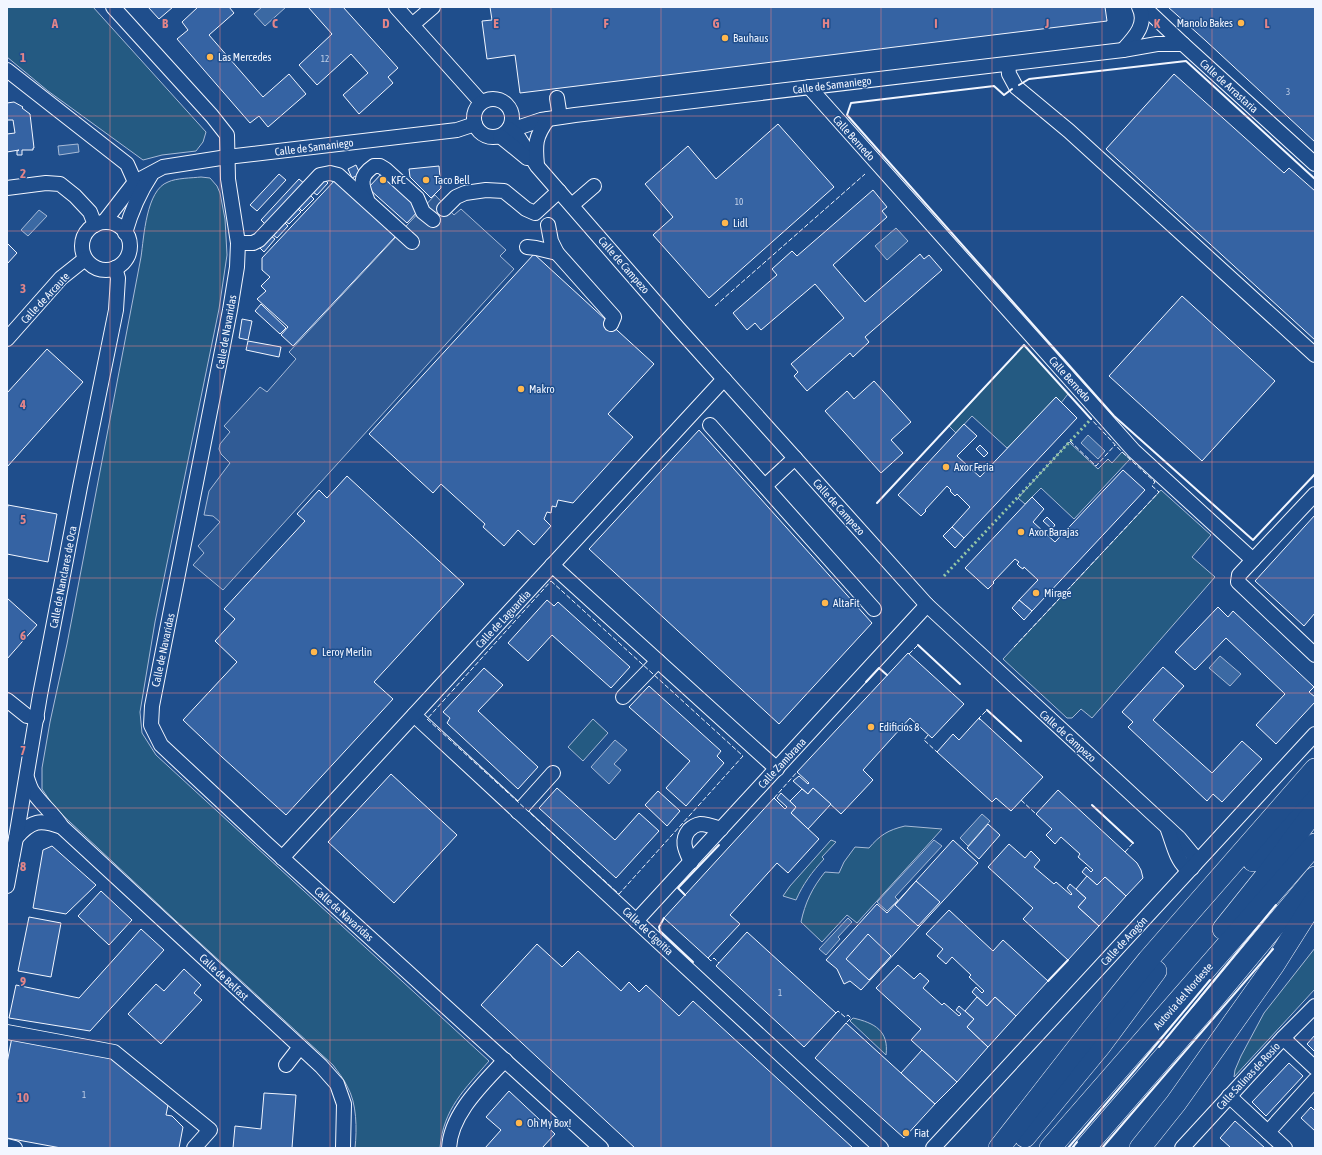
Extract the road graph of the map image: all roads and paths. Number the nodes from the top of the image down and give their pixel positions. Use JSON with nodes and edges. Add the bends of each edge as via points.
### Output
{"nodes":[{"id":1,"x":113,"y":7,"type":"edge"},
{"id":2,"x":396,"y":7,"type":"edge"},
{"id":3,"x":433,"y":7,"type":"edge"},
{"id":4,"x":1140,"y":7,"type":"edge"},
{"id":5,"x":1144,"y":7,"type":"edge"},
{"id":6,"x":1163,"y":24,"type":"junction"},
{"id":7,"x":412,"y":25,"type":"junction"},
{"id":8,"x":1157,"y":44,"type":"junction"},
{"id":9,"x":1183,"y":44,"type":"junction"},
{"id":10,"x":1123,"y":50,"type":"junction"},
{"id":11,"x":1008,"y":64,"type":"junction"},
{"id":12,"x":7,"y":70,"type":"edge"},
{"id":13,"x":809,"y":87,"type":"junction"},
{"id":14,"x":557,"y":98,"type":"dead end"},
{"id":15,"x":481,"y":102,"type":"junction"},
{"id":16,"x":550,"y":118,"type":"junction"},
{"id":17,"x":475,"y":124,"type":"junction"},
{"id":18,"x":508,"y":127,"type":"junction"},
{"id":19,"x":228,"y":157,"type":"junction"},
{"id":20,"x":1315,"y":164,"type":"edge"},
{"id":21,"x":537,"y":166,"type":"junction"},
{"id":22,"x":153,"y":172,"type":"junction"},
{"id":23,"x":135,"y":182,"type":"junction"},
{"id":24,"x":594,"y":186,"type":"dead end"},
{"id":25,"x":7,"y":188,"type":"edge"},
{"id":26,"x":559,"y":191,"type":"junction"},
{"id":27,"x":366,"y":200,"type":"junction"},
{"id":28,"x":572,"y":205,"type":"junction"},
{"id":29,"x":444,"y":208,"type":"dead end"},
{"id":30,"x":433,"y":220,"type":"dead end"},
{"id":31,"x":100,"y":224,"type":"junction"},
{"id":32,"x":548,"y":225,"type":"dead end"},
{"id":33,"x":125,"y":233,"type":"junction"},
{"id":34,"x":412,"y":242,"type":"dead end"},
{"id":35,"x":238,"y":244,"type":"junction"},
{"id":36,"x":527,"y":247,"type":"dead end"},
{"id":37,"x":558,"y":253,"type":"junction"},
{"id":38,"x":85,"y":259,"type":"junction"},
{"id":39,"x":115,"y":268,"type":"junction"},
{"id":40,"x":611,"y":324,"type":"dead end"},
{"id":41,"x":7,"y":339,"type":"edge"},
{"id":42,"x":1315,"y":355,"type":"edge"},
{"id":43,"x":724,"y":379,"type":"junction"},
{"id":44,"x":710,"y":425,"type":"dead end"},
{"id":45,"x":795,"y":458,"type":"junction"},
{"id":46,"x":764,"y":486,"type":"junction"},
{"id":47,"x":1315,"y":494,"type":"edge"},
{"id":48,"x":1253,"y":560,"type":"junction"},
{"id":49,"x":552,"y":565,"type":"junction"},
{"id":50,"x":927,"y":605,"type":"junction"},
{"id":51,"x":874,"y":609,"type":"dead end"},
{"id":52,"x":1315,"y":655,"type":"edge"},
{"id":53,"x":658,"y":661,"type":"junction"},
{"id":54,"x":623,"y":697,"type":"dead end"},
{"id":55,"x":7,"y":700,"type":"edge"},
{"id":56,"x":414,"y":715,"type":"junction"},
{"id":57,"x":37,"y":718,"type":"junction"},
{"id":58,"x":1315,"y":734,"type":"edge"},
{"id":59,"x":777,"y":769,"type":"junction"},
{"id":60,"x":1315,"y":769,"type":"edge"},
{"id":61,"x":553,"y":773,"type":"dead end"},
{"id":62,"x":27,"y":778,"type":"junction"},
{"id":63,"x":1315,"y":794,"type":"edge"},
{"id":64,"x":1315,"y":809,"type":"edge"},
{"id":65,"x":518,"y":812,"type":"junction"},
{"id":66,"x":62,"y":827,"type":"junction"},
{"id":67,"x":721,"y":829,"type":"junction"},
{"id":68,"x":16,"y":838,"type":"junction"},
{"id":69,"x":1315,"y":844,"type":"edge"},
{"id":70,"x":282,"y":858,"type":"junction"},
{"id":71,"x":690,"y":862,"type":"junction"},
{"id":72,"x":1193,"y":866,"type":"junction"},
{"id":73,"x":1315,"y":877,"type":"edge"},
{"id":74,"x":7,"y":886,"type":"edge"},
{"id":75,"x":1315,"y":900,"type":"edge"},
{"id":76,"x":1315,"y":918,"type":"edge"},
{"id":77,"x":636,"y":921,"type":"junction"},
{"id":78,"x":1274,"y":965,"type":"junction"},
{"id":79,"x":1315,"y":1006,"type":"edge"},
{"id":80,"x":1165,"y":1016,"type":"junction"},
{"id":81,"x":7,"y":1032,"type":"edge"},
{"id":82,"x":1283,"y":1038,"type":"junction"},
{"id":83,"x":300,"y":1047,"type":"junction"},
{"id":84,"x":505,"y":1060,"type":"junction"},
{"id":85,"x":286,"y":1064,"type":"dead end"},
{"id":86,"x":1315,"y":1068,"type":"edge"},
{"id":87,"x":1315,"y":1080,"type":"edge"},
{"id":88,"x":1310,"y":1095,"type":"edge"},
{"id":89,"x":1229,"y":1096,"type":"junction"},
{"id":90,"x":1268,"y":1132,"type":"junction"},
{"id":91,"x":7,"y":1146,"type":"edge"},
{"id":92,"x":15,"y":1148,"type":"edge"},
{"id":93,"x":194,"y":1148,"type":"edge"},
{"id":94,"x":342,"y":1148,"type":"edge"},
{"id":95,"x":449,"y":1148,"type":"edge"},
{"id":96,"x":601,"y":1148,"type":"edge"},
{"id":97,"x":881,"y":1148,"type":"edge"},
{"id":98,"x":933,"y":1148,"type":"edge"},
{"id":99,"x":999,"y":1148,"type":"edge"},
{"id":100,"x":1016,"y":1148,"type":"edge"},
{"id":101,"x":1050,"y":1148,"type":"edge"},
{"id":102,"x":1084,"y":1148,"type":"edge"},
{"id":103,"x":1140,"y":1148,"type":"edge"},
{"id":104,"x":1182,"y":1148,"type":"edge"},
{"id":105,"x":1285,"y":1148,"type":"edge"}],
"edges":[{"from":1,"to":19,"type":"street","name":"Calle de Navaridas","via":[[227,135]]},
{"from":2,"to":7,"type":"street"},
{"from":3,"to":7,"type":"street"},
{"from":4,"to":10,"type":"street","via":[[1143,14],[1142,23]]},
{"from":5,"to":6,"type":"street","name":"Calle de Arrastaria"},
{"from":6,"to":8,"type":"street","via":[[1162,36]]},
{"from":6,"to":9,"type":"street","name":"Calle de Arrastaria"},
{"from":7,"to":15,"type":"street"},
{"from":8,"to":9,"type":"street","name":"Calle de Samaniego"},
{"from":8,"to":10,"type":"street","name":"Calle de Samaniego"},
{"from":9,"to":20,"type":"street","name":"Calle de Arrastaria"},
{"from":10,"to":11,"type":"street","name":"Calle de Samaniego"},
{"from":11,"to":13,"type":"street","name":"Calle de Samaniego"},
{"from":11,"to":42,"type":"street","via":[[1009,74],[1016,87],[1069,131]]},
{"from":12,"to":23,"type":"street","via":[[127,164]]},
{"from":13,"to":16,"type":"street","name":"Calle de Samaniego"},
{"from":13,"to":48,"type":"street","name":"Calle Bernedo","via":[[1134,451]]},
{"from":14,"to":16,"type":"street"},
{"from":15,"to":17,"type":"street","via":[[475,111]]},
{"from":15,"to":18,"type":"street","via":[[498,99],[504,102],[510,109]]},
{"from":16,"to":18,"type":"street","name":"Calle de Samaniego","via":[[520,127]]},
{"from":16,"to":21,"type":"street","via":[[542,127],[535,143]]},
{"from":17,"to":18,"type":"street","via":[[480,132],[494,137]]},
{"from":17,"to":19,"type":"street","name":"Calle de Samaniego","via":[[457,130]]},
{"from":18,"to":21,"type":"street","name":"Calle de Campezo"},
{"from":19,"to":22,"type":"street","name":"Calle de Samaniego","via":[[163,167]]},
{"from":19,"to":35,"type":"street","name":"Calle de Navaridas","via":[[228,179]]},
{"from":21,"to":26,"type":"street","name":"Calle de Campezo"},
{"from":22,"to":23,"type":"street","name":"Calle de Samaniego"},
{"from":22,"to":33,"type":"street","via":[[130,214]]},
{"from":23,"to":31,"type":"street","name":"Calle de Samaniego"},
{"from":24,"to":28,"type":"street"},
{"from":25,"to":31,"type":"street","via":[[46,183],[60,184],[76,196]]},
{"from":26,"to":28,"type":"street","name":"Calle de Campezo"},
{"from":26,"to":29,"type":"street","via":[[535,212],[526,209],[504,191],[486,190],[465,193]]},
{"from":27,"to":30,"type":"street","via":[[362,181],[364,176],[374,166],[380,166],[417,198],[423,212]]},
{"from":27,"to":34,"type":"street"},
{"from":27,"to":35,"type":"street","via":[[338,175],[320,175],[259,240]]},
{"from":28,"to":43,"type":"street","name":"Calle de Campezo"},
{"from":31,"to":33,"type":"street","via":[[112,223]]},
{"from":31,"to":38,"type":"street","via":[[87,231],[82,240]]},
{"from":32,"to":37,"type":"street","via":[[551,241]]},
{"from":33,"to":39,"type":"street","via":[[129,240],[129,249],[125,260]]},
{"from":35,"to":70,"type":"street","name":"Calle de Navaridas","via":[[230,310],[152,706],[151,725],[161,745]]},
{"from":36,"to":37,"type":"street"},
{"from":37,"to":40,"type":"street","via":[[614,317]]},
{"from":38,"to":39,"type":"street","via":[[97,269]]},
{"from":38,"to":41,"type":"street","name":"Calle de Arcaute","via":[[61,278]]},
{"from":39,"to":57,"type":"street","name":"Calle de Nanclares de Oca","via":[[118,278],[116,310],[110,347],[80,487]]},
{"from":43,"to":45,"type":"street","name":"Calle de Campezo"},
{"from":43,"to":49,"type":"street","name":"Calle de Laguardia"},
{"from":44,"to":46,"type":"street"},
{"from":45,"to":46,"type":"street"},
{"from":45,"to":50,"type":"street","name":"Calle de Campezo"},
{"from":46,"to":51,"type":"street"},
{"from":47,"to":48,"type":"street"},
{"from":48,"to":52,"type":"street","via":[[1239,575],[1238,582]]},
{"from":49,"to":53,"type":"street"},
{"from":49,"to":56,"type":"street","name":"Calle de Laguardia"},
{"from":50,"to":59,"type":"street","name":"Calle Zambrana"},
{"from":50,"to":72,"type":"street","name":"Calle de Campezo","via":[[1165,824],[1193,855]]},
{"from":53,"to":54,"type":"street"},
{"from":53,"to":59,"type":"street"},
{"from":55,"to":57,"type":"street","via":[[27,716]]},
{"from":56,"to":65,"type":"street","name":"Calle de Cigoitia"},
{"from":56,"to":70,"type":"street","name":"Calle de Laguardia"},
{"from":57,"to":62,"type":"street","name":"Calle de Nanclares de Oca"},
{"from":58,"to":72,"type":"street","name":"Calle de Aragón"},
{"from":59,"to":67,"type":"street","name":"Calle Zambrana"},
{"from":60,"to":99,"type":"highway","via":[[1148,960]]},
{"from":61,"to":65,"type":"street"},
{"from":62,"to":66,"type":"street","name":"Calle de Belfast","via":[[32,791]]},
{"from":62,"to":68,"type":"street","name":"Calle de Nanclares de Oca"},
{"from":63,"to":100,"type":"highway","via":[[1199,919],[1101,1045]]},
{"from":64,"to":80,"type":"highway","via":[[1216,938]]},
{"from":65,"to":77,"type":"street","name":"Calle de Cigoitia"},
{"from":66,"to":68,"type":"street","name":"Calle de Belfast","via":[[47,822],[31,824]]},
{"from":66,"to":83,"type":"street","name":"Calle de Belfast"},
{"from":67,"to":71,"type":"street","name":"Calle Zambrana"},
{"from":67,"to":71,"type":"street","via":[[701,824],[693,826],[684,840],[684,848]]},
{"from":68,"to":74,"type":"street","name":"Calle de Nanclares de Oca"},
{"from":69,"to":80,"type":"highway","name":"Autovía del Nordeste"},
{"from":70,"to":84,"type":"street","name":"Calle de Navaridas"},
{"from":71,"to":77,"type":"street","name":"Calle Zambrana"},
{"from":72,"to":98,"type":"street","name":"Calle de Aragón"},
{"from":73,"to":102,"type":"highway","via":[[1207,1007]]},
{"from":75,"to":78,"type":"highway"},
{"from":76,"to":78,"type":"highway"},
{"from":77,"to":97,"type":"street","name":"Calle de Cigoitia"},
{"from":78,"to":103,"type":"highway"},
{"from":79,"to":82,"type":"street","name":"Calle Salinas de Rosío"},
{"from":80,"to":101,"type":"highway","name":"Autovía del Nordeste"},
{"from":81,"to":93,"type":"street","via":[[114,1052],[210,1130]]},
{"from":82,"to":86,"type":"street"},
{"from":82,"to":89,"type":"street","name":"Calle Salinas de Rosío"},
{"from":83,"to":85,"type":"street"},
{"from":83,"to":94,"type":"street","name":"Calle de Belfast","via":[[337,1084],[344,1104]]},
{"from":84,"to":95,"type":"street","via":[[469,1099],[457,1121]]},
{"from":84,"to":96,"type":"street","name":"Calle de Navaridas"},
{"from":87,"to":88,"type":"street"},
{"from":88,"to":90,"type":"street"},
{"from":89,"to":90,"type":"street"},
{"from":89,"to":104,"type":"street","name":"Calle Salinas de Rosío"},
{"from":90,"to":105,"type":"street"},
{"from":91,"to":92,"type":"street"}]}
